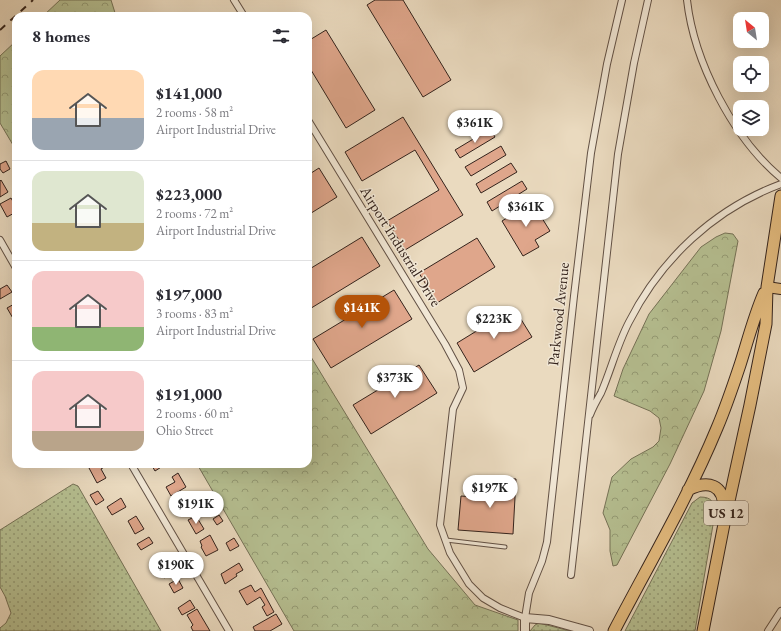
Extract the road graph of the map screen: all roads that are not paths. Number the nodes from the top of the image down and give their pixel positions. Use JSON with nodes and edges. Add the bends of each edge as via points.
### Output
{"nodes":[{"id":1,"x":234,"y":0,"type":"edge"},
{"id":2,"x":622,"y":0,"type":"edge"},
{"id":3,"x":648,"y":0,"type":"edge"},
{"id":4,"x":687,"y":0,"type":"edge"},
{"id":5,"x":242,"y":12,"type":"edge"},
{"id":6,"x":312,"y":127,"type":"edge"},
{"id":7,"x":781,"y":178,"type":"edge"},
{"id":8,"x":781,"y":184,"type":"edge"},
{"id":9,"x":781,"y":196,"type":"edge"},
{"id":10,"x":0,"y":240,"type":"edge"},
{"id":11,"x":12,"y":261,"type":"edge"},
{"id":12,"x":767,"y":287,"type":"junction"},
{"id":13,"x":781,"y":289,"type":"edge"},
{"id":14,"x":587,"y":420,"type":"junction"},
{"id":15,"x":133,"y":468,"type":"edge"},
{"id":16,"x":688,"y":490,"type":"junction"},
{"id":17,"x":724,"y":524,"type":"junction"},
{"id":18,"x":444,"y":539,"type":"junction"},
{"id":19,"x":505,"y":547,"type":"dead end"},
{"id":20,"x":571,"y":575,"type":"dead end"},
{"id":21,"x":781,"y":611,"type":"edge"},
{"id":22,"x":525,"y":618,"type":"junction"},
{"id":23,"x":229,"y":631,"type":"edge"},
{"id":24,"x":525,"y":631,"type":"edge"},
{"id":25,"x":589,"y":631,"type":"edge"},
{"id":26,"x":614,"y":631,"type":"edge"},
{"id":27,"x":703,"y":631,"type":"edge"},
{"id":28,"x":768,"y":631,"type":"edge"}],
"edges":[{"from":1,"to":5,"type":"street"},
{"from":2,"to":22,"type":"street","name":"Parkwood Avenue","via":[[607,64],[592,153],[573,303],[548,542],[529,593]]},
{"from":3,"to":14,"type":"street","via":[[618,154]]},
{"from":4,"to":7,"type":"street","via":[[699,54],[713,87],[743,138]]},
{"from":6,"to":18,"type":"street","name":"Airport Industrial Drive","via":[[442,339],[458,370],[463,388],[453,409],[440,525]]},
{"from":8,"to":14,"type":"street","via":[[743,200],[693,236],[655,278],[628,322],[601,393]]},
{"from":9,"to":12,"type":"highway","name":"US 12","number":"US 12"},
{"from":10,"to":11,"type":"street"},
{"from":12,"to":13,"type":"main road"},
{"from":12,"to":16,"type":"highway","name":"US 12","number":"US 12","via":[[718,426]]},
{"from":12,"to":17,"type":"highway","name":"US 12","number":"US 12","via":[[766,324]]},
{"from":14,"to":20,"type":"street"},
{"from":15,"to":23,"type":"street"},
{"from":16,"to":17,"type":"highway","via":[[705,484],[716,488],[724,503]]},
{"from":16,"to":26,"type":"highway","name":"US 12","number":"US 12"},
{"from":17,"to":27,"type":"highway","name":"US 12","number":"US 12"},
{"from":18,"to":19,"type":"lane"},
{"from":18,"to":22,"type":"street","name":"Airport Industrial Drive","via":[[459,570],[483,598]]},
{"from":21,"to":28,"type":"street"},
{"from":22,"to":24,"type":"street","name":"Parkwood Avenue"},
{"from":22,"to":25,"type":"street","name":"Airport Industrial Drive","via":[[550,620]]}]}
